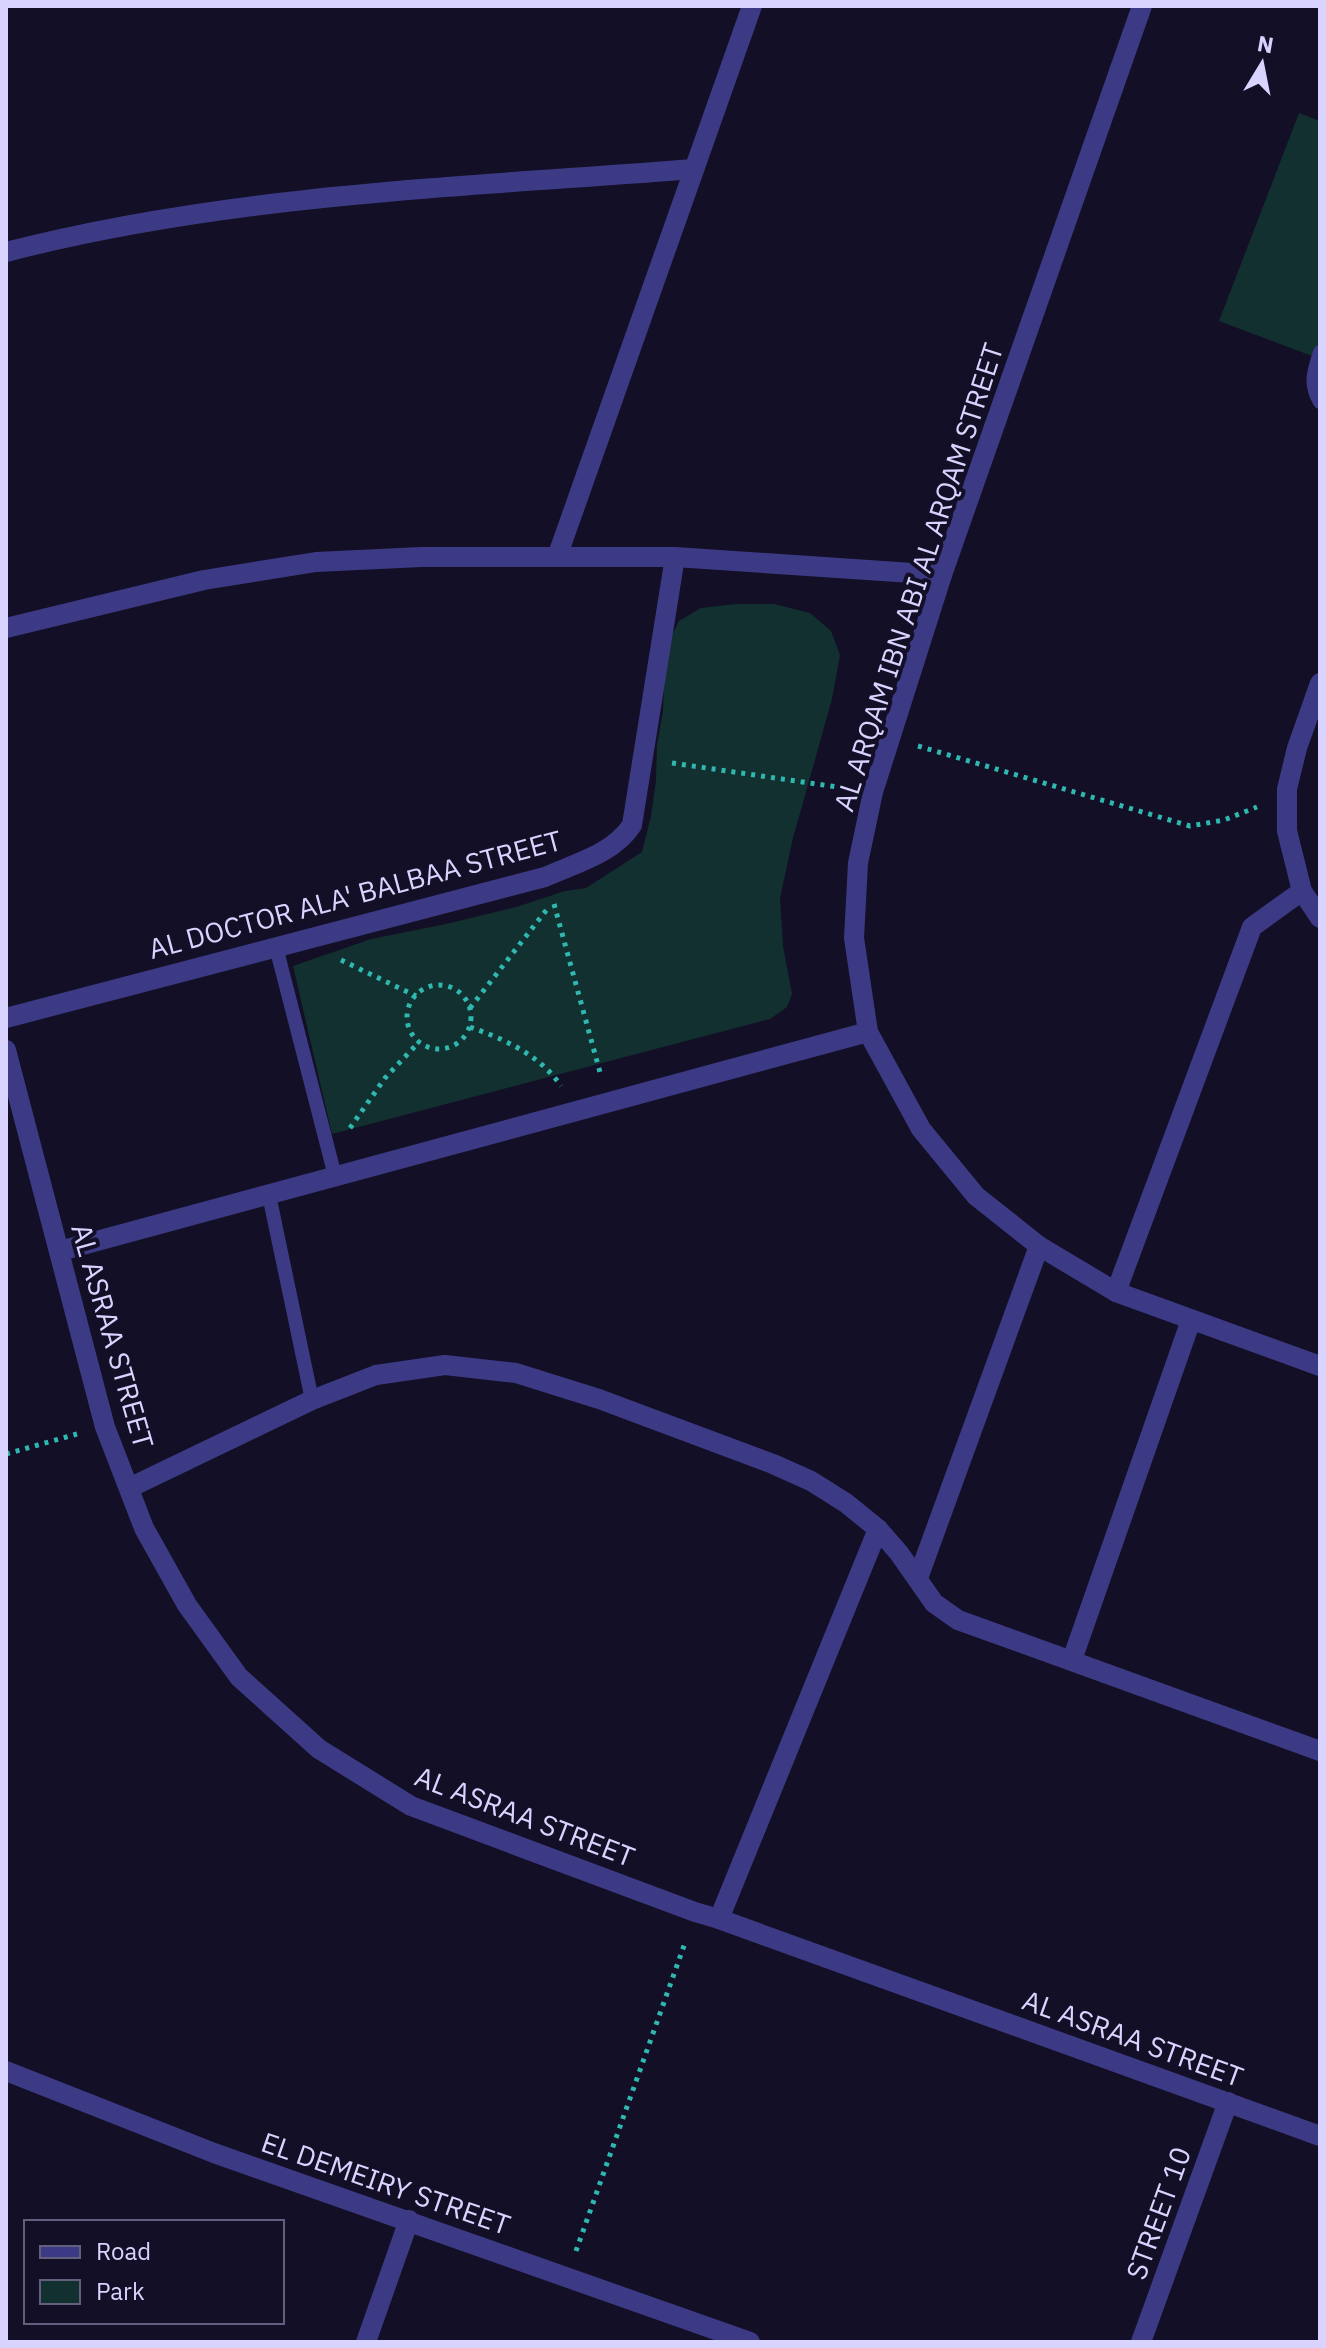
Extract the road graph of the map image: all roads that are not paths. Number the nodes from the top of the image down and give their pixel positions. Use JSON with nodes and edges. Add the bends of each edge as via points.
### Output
{"nodes":[{"id":1,"x":752,"y":6,"type":"edge"},
{"id":2,"x":1142,"y":6,"type":"edge"},
{"id":3,"x":694,"y":169,"type":"junction"},
{"id":4,"x":6,"y":252,"type":"edge"},
{"id":5,"x":1320,"y":352,"type":"edge"},
{"id":6,"x":1320,"y":402,"type":"edge"},
{"id":7,"x":557,"y":557,"type":"junction"},
{"id":8,"x":675,"y":557,"type":"junction"},
{"id":9,"x":942,"y":575,"type":"junction"},
{"id":10,"x":6,"y":628,"type":"edge"},
{"id":11,"x":1320,"y":683,"type":"edge"},
{"id":12,"x":1302,"y":891,"type":"junction"},
{"id":13,"x":1320,"y":918,"type":"edge"},
{"id":14,"x":276,"y":947,"type":"junction"},
{"id":15,"x":6,"y":1018,"type":"edge"},
{"id":16,"x":868,"y":1032,"type":"junction"},
{"id":17,"x":6,"y":1050,"type":"edge"},
{"id":18,"x":334,"y":1170,"type":"junction"},
{"id":19,"x":269,"y":1195,"type":"junction"},
{"id":20,"x":1039,"y":1246,"type":"junction"},
{"id":21,"x":60,"y":1251,"type":"junction"},
{"id":22,"x":1116,"y":1292,"type":"junction"},
{"id":23,"x":1191,"y":1320,"type":"junction"},
{"id":24,"x":1320,"y":1366,"type":"edge"},
{"id":25,"x":312,"y":1400,"type":"junction"},
{"id":26,"x":129,"y":1488,"type":"junction"},
{"id":27,"x":878,"y":1529,"type":"junction"},
{"id":28,"x":918,"y":1578,"type":"junction"},
{"id":29,"x":1072,"y":1660,"type":"junction"},
{"id":30,"x":1320,"y":1751,"type":"edge"},
{"id":31,"x":719,"y":1919,"type":"junction"},
{"id":32,"x":6,"y":2071,"type":"edge"},
{"id":33,"x":1228,"y":2102,"type":"junction"},
{"id":34,"x":1320,"y":2136,"type":"edge"},
{"id":35,"x":409,"y":2220,"type":"junction"},
{"id":36,"x":739,"y":2340,"type":"edge"},
{"id":37,"x":366,"y":2342,"type":"edge"},
{"id":38,"x":1141,"y":2342,"type":"edge"}],
"edges":[{"from":1,"to":3,"type":"street"},
{"from":2,"to":9,"type":"street","name":"AL ARQAM IBN ABI AL ARQAM STREET"},
{"from":3,"to":4,"type":"street","via":[[264,205]]},
{"from":3,"to":7,"type":"street"},
{"from":5,"to":6,"type":"lane","via":[[1312,383]]},
{"from":7,"to":8,"type":"street"},
{"from":7,"to":10,"type":"street","via":[[316,562],[204,580]]},
{"from":8,"to":9,"type":"street"},
{"from":8,"to":14,"type":"street","name":"AL DOCTOR ALA' BALBAA STREET","via":[[632,825],[623,838],[545,877]]},
{"from":9,"to":16,"type":"street","name":"AL ARQAM IBN ABI AL ARQAM STREET","via":[[873,792],[858,863],[854,938]]},
{"from":11,"to":12,"type":"street","via":[[1287,789],[1287,831]]},
{"from":12,"to":13,"type":"street"},
{"from":12,"to":22,"type":"street","via":[[1252,927]]},
{"from":14,"to":15,"type":"street","name":"AL DOCTOR ALA' BALBAA STREET"},
{"from":14,"to":18,"type":"lane"},
{"from":16,"to":18,"type":"street"},
{"from":16,"to":20,"type":"street","name":"AL ARQAM IBN ABI AL ARQAM STREET","via":[[921,1129],[976,1196]]},
{"from":17,"to":21,"type":"street","name":"AL ASRAA STREET"},
{"from":18,"to":19,"type":"street"},
{"from":19,"to":21,"type":"street"},
{"from":19,"to":25,"type":"lane"},
{"from":20,"to":22,"type":"street","name":"AL ARQAM IBN ABI AL ARQAM STREET"},
{"from":20,"to":28,"type":"street"},
{"from":21,"to":26,"type":"street","name":"AL ASRAA STREET","via":[[105,1427]]},
{"from":22,"to":23,"type":"street","name":"AL ARQAM IBN ABI AL ARQAM STREET"},
{"from":23,"to":24,"type":"street","name":"AL ARQAM IBN ABI AL ARQAM STREET"},
{"from":23,"to":29,"type":"street"},
{"from":25,"to":26,"type":"street"},
{"from":25,"to":27,"type":"street","via":[[376,1375],[445,1365],[516,1373],[773,1464],[811,1481]]},
{"from":26,"to":31,"type":"street","name":"AL ASRAA STREET","via":[[144,1528],[187,1605],[239,1677],[319,1749],[411,1806]]},
{"from":27,"to":28,"type":"street"},
{"from":27,"to":31,"type":"street"},
{"from":28,"to":29,"type":"street","via":[[934,1603],[958,1620]]},
{"from":29,"to":30,"type":"street"},
{"from":31,"to":33,"type":"street","name":"AL ASRAA STREET"},
{"from":32,"to":35,"type":"street","name":"EL DEMEIRY STREET","via":[[214,2153]]},
{"from":33,"to":34,"type":"street","name":"AL ASRAA STREET"},
{"from":33,"to":38,"type":"street","name":"STREET 10"},
{"from":35,"to":36,"type":"street","name":"EL DEMEIRY STREET"},
{"from":35,"to":37,"type":"street"}]}
